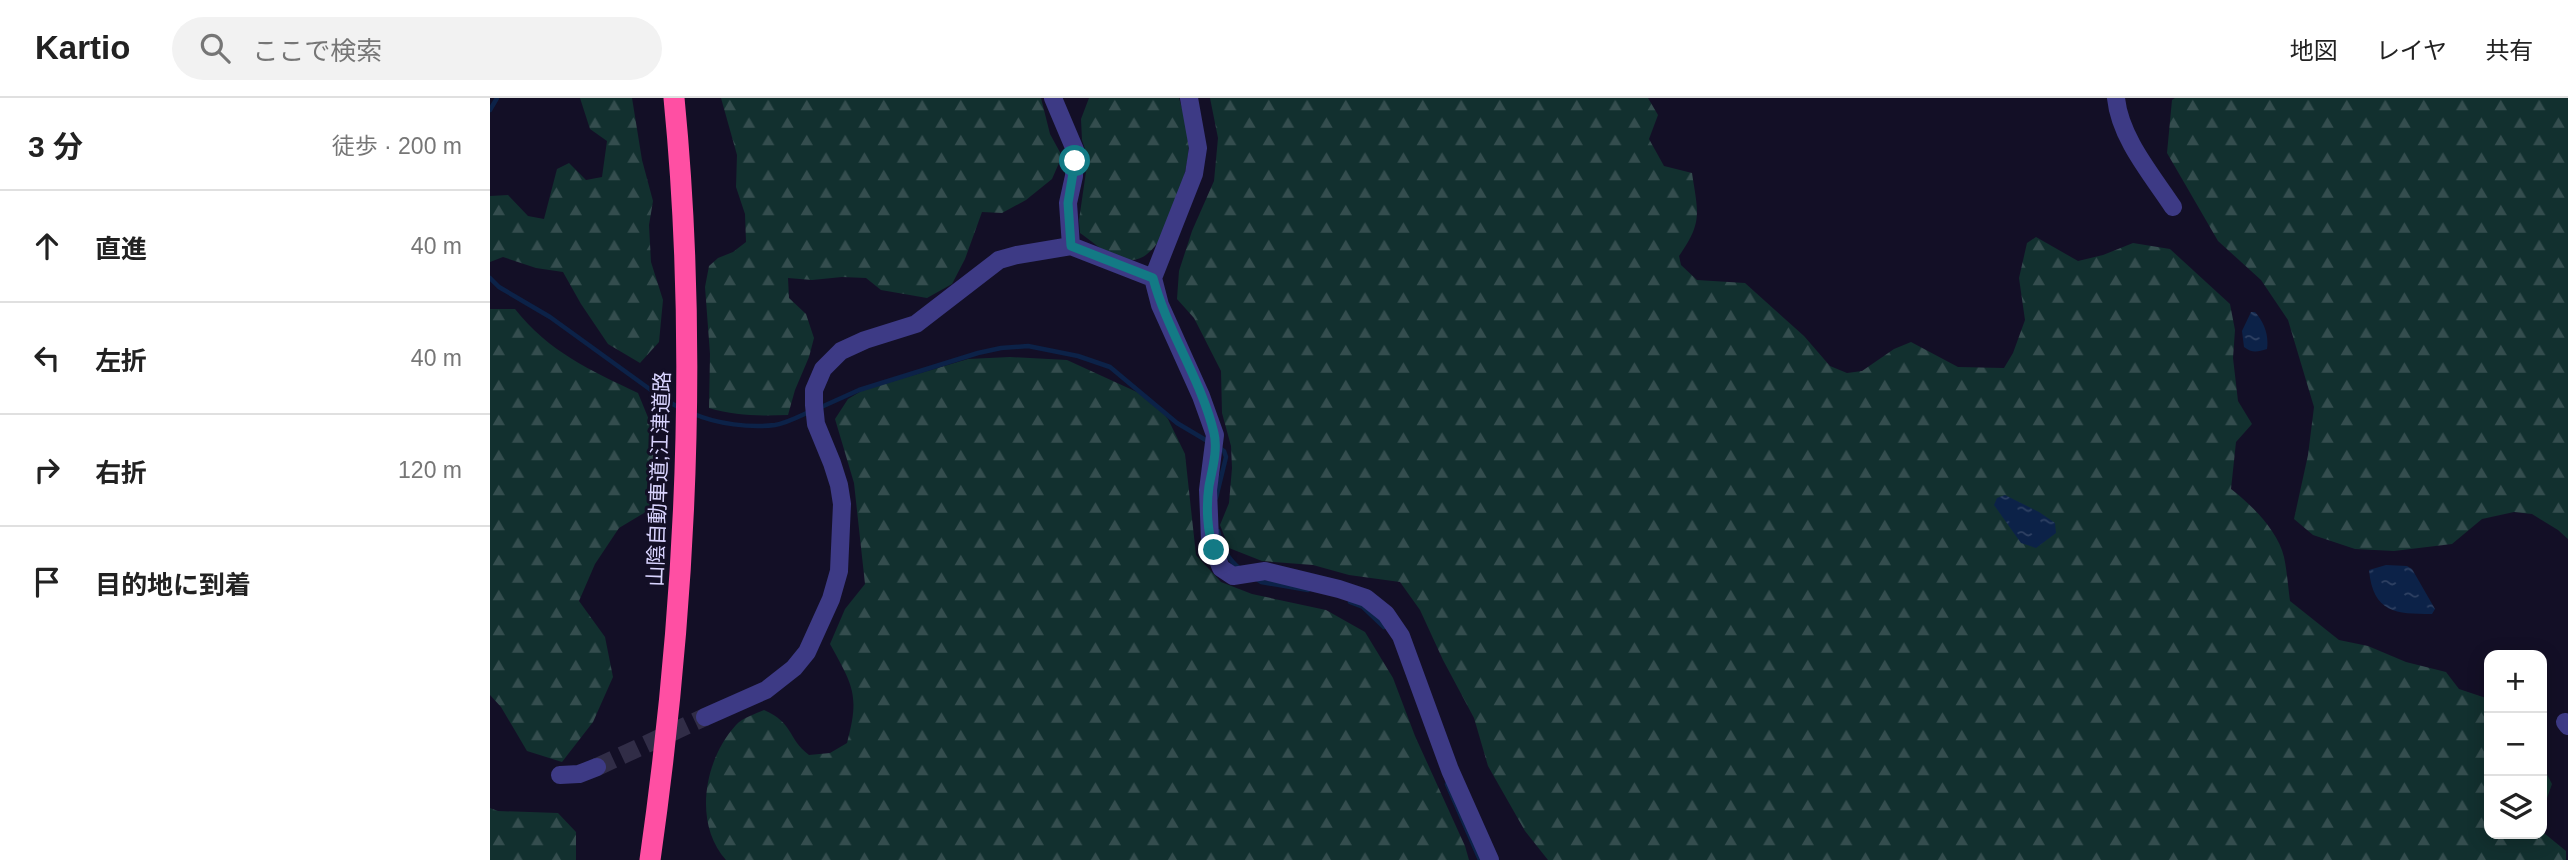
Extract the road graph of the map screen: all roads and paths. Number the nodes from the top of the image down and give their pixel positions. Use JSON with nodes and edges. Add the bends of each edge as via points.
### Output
{"nodes":[{"id":1,"x":674,"y":98,"type":"edge"},
{"id":2,"x":1053,"y":98,"type":"edge"},
{"id":3,"x":1189,"y":98,"type":"edge"},
{"id":4,"x":2116,"y":98,"type":"edge"},
{"id":5,"x":2173,"y":207,"type":"dead end"},
{"id":6,"x":1071,"y":246,"type":"junction"},
{"id":7,"x":1153,"y":278,"type":"junction"},
{"id":8,"x":705,"y":717,"type":"tunnel mouth"},
{"id":9,"x":597,"y":766,"type":"tunnel mouth"},
{"id":10,"x":560,"y":775,"type":"dead end"},
{"id":11,"x":650,"y":860,"type":"edge"},
{"id":12,"x":1490,"y":860,"type":"edge"}],
"edges":[{"from":1,"to":11,"type":"highway","name":"山陰自動車道;江津道路","via":[[688,432],[683,561],[665,757]]},
{"from":2,"to":6,"type":"street","via":[[1075,150],[1068,203]]},
{"from":3,"to":7,"type":"street","via":[[1198,148],[1194,174]]},
{"from":4,"to":5,"type":"street","via":[[2119,118]]},
{"from":6,"to":7,"type":"street"},
{"from":6,"to":8,"type":"street","via":[[999,260],[916,324],[841,351],[823,369],[814,390],[814,410],[842,504],[839,571],[831,599],[807,652],[794,668],[766,690]]},
{"from":7,"to":12,"type":"street","via":[[1160,305],[1201,396],[1215,444],[1209,490],[1210,540],[1221,568],[1233,576],[1265,571],[1339,589],[1366,598],[1386,614],[1401,636],[1450,770]]},
{"from":9,"to":10,"type":"street","via":[[579,774]]}]}
